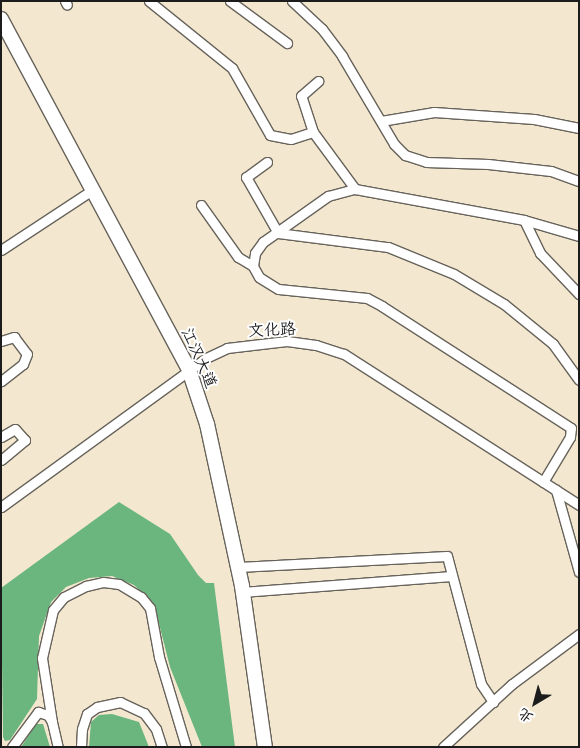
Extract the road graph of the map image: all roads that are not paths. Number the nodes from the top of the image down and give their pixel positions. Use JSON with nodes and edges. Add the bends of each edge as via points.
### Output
{"nodes":[{"id":1,"x":150,"y":1,"type":"edge"},
{"id":2,"x":230,"y":1,"type":"edge"},
{"id":3,"x":292,"y":1,"type":"edge"},
{"id":4,"x":1,"y":19,"type":"edge"},
{"id":5,"x":287,"y":43,"type":"dead end"},
{"id":6,"x":318,"y":81,"type":"dead end"},
{"id":7,"x":381,"y":121,"type":"junction"},
{"id":8,"x":579,"y":128,"type":"edge"},
{"id":9,"x":313,"y":132,"type":"junction"},
{"id":10,"x":267,"y":162,"type":"dead end"},
{"id":11,"x":579,"y":181,"type":"edge"},
{"id":12,"x":94,"y":189,"type":"junction"},
{"id":13,"x":355,"y":189,"type":"junction"},
{"id":14,"x":201,"y":205,"type":"dead end"},
{"id":15,"x":524,"y":220,"type":"junction"},
{"id":16,"x":278,"y":233,"type":"junction"},
{"id":17,"x":579,"y":236,"type":"edge"},
{"id":18,"x":1,"y":250,"type":"edge"},
{"id":19,"x":253,"y":266,"type":"junction"},
{"id":20,"x":579,"y":294,"type":"edge"},
{"id":21,"x":1,"y":340,"type":"edge"},
{"id":22,"x":189,"y":370,"type":"junction"},
{"id":23,"x":579,"y":380,"type":"edge"},
{"id":24,"x":1,"y":381,"type":"edge"},
{"id":25,"x":1,"y":437,"type":"edge"},
{"id":26,"x":1,"y":460,"type":"edge"},
{"id":27,"x":543,"y":482,"type":"junction"},
{"id":28,"x":556,"y":490,"type":"junction"},
{"id":29,"x":579,"y":505,"type":"edge"},
{"id":30,"x":1,"y":507,"type":"edge"},
{"id":31,"x":238,"y":568,"type":"junction"},
{"id":32,"x":579,"y":572,"type":"edge"},
{"id":33,"x":450,"y":576,"type":"junction"},
{"id":34,"x":243,"y":592,"type":"junction"},
{"id":35,"x":579,"y":634,"type":"edge"},
{"id":36,"x":493,"y":702,"type":"junction"},
{"id":37,"x":52,"y":722,"type":"junction"},
{"id":38,"x":12,"y":747,"type":"edge"},
{"id":39,"x":58,"y":747,"type":"edge"},
{"id":40,"x":81,"y":747,"type":"edge"},
{"id":41,"x":162,"y":747,"type":"edge"},
{"id":42,"x":186,"y":747,"type":"edge"},
{"id":43,"x":265,"y":747,"type":"edge"},
{"id":44,"x":443,"y":747,"type":"edge"}],
"edges":[{"from":1,"to":9,"type":"street","via":[[232,68],[270,135],[290,139]]},
{"from":2,"to":5,"type":"street"},
{"from":3,"to":7,"type":"street","via":[[332,42]]},
{"from":4,"to":12,"type":"main road","name":"江汉大道"},
{"from":6,"to":9,"type":"street","via":[[301,96]]},
{"from":7,"to":8,"type":"street","via":[[434,112],[534,119]]},
{"from":7,"to":11,"type":"street","via":[[394,144],[405,155],[426,162],[550,171]]},
{"from":9,"to":13,"type":"street"},
{"from":10,"to":16,"type":"street","via":[[246,177]]},
{"from":12,"to":18,"type":"street"},
{"from":12,"to":22,"type":"main road","name":"江汉大道"},
{"from":13,"to":15,"type":"street"},
{"from":13,"to":16,"type":"street","via":[[328,196]]},
{"from":14,"to":19,"type":"street","via":[[238,257]]},
{"from":15,"to":17,"type":"street"},
{"from":15,"to":20,"type":"street","via":[[540,253]]},
{"from":16,"to":19,"type":"street","via":[[263,242],[255,253]]},
{"from":16,"to":23,"type":"street","via":[[388,247],[454,274],[504,304],[553,344]]},
{"from":19,"to":27,"type":"street","via":[[259,277],[278,289],[367,298],[571,428],[570,437]]},
{"from":21,"to":24,"type":"street","via":[[14,337],[27,354],[23,364]]},
{"from":22,"to":27,"type":"street","name":"文化路","via":[[227,348],[287,341],[337,351]]},
{"from":22,"to":30,"type":"street","name":"文化路"},
{"from":22,"to":31,"type":"main road","name":"江汉大道","via":[[207,424]]},
{"from":25,"to":26,"type":"street","via":[[15,429],[25,440]]},
{"from":27,"to":28,"type":"street","name":"文化路"},
{"from":28,"to":29,"type":"street","name":"文化路"},
{"from":28,"to":32,"type":"street"},
{"from":31,"to":33,"type":"street","via":[[447,556]]},
{"from":31,"to":34,"type":"main road","name":"江汉大道"},
{"from":33,"to":34,"type":"street"},
{"from":33,"to":36,"type":"street","via":[[481,684]]},
{"from":34,"to":43,"type":"main road","name":"江汉大道"},
{"from":35,"to":36,"type":"street"},
{"from":36,"to":44,"type":"street"},
{"from":37,"to":38,"type":"street","via":[[48,715],[38,712]]},
{"from":37,"to":39,"type":"street"},
{"from":37,"to":42,"type":"street","via":[[42,658],[53,610],[64,597],[86,586],[103,582],[119,584],[141,597],[150,608],[159,657]]},
{"from":40,"to":41,"type":"street","via":[[87,714],[105,704],[120,702],[144,713],[156,729]]}]}
